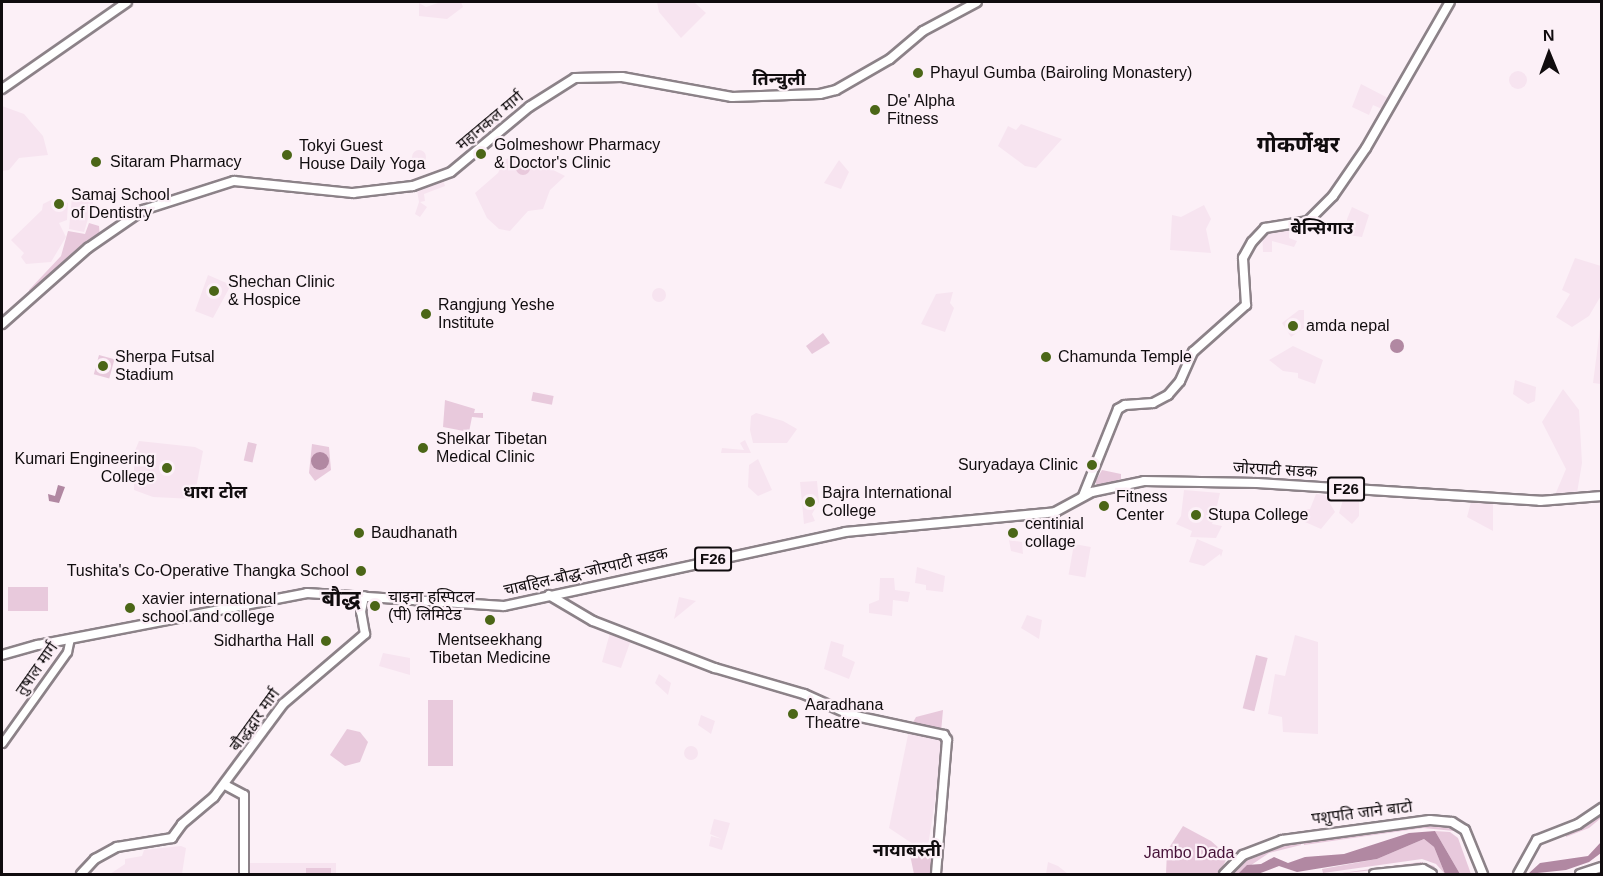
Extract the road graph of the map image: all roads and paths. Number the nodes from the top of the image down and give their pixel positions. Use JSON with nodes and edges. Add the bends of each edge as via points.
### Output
{"nodes":[{"id":1,"x":127,"y":2,"type":"edge"},
{"id":2,"x":977,"y":2,"type":"edge"},
{"id":3,"x":1450,"y":2,"type":"edge"},
{"id":4,"x":3,"y":85,"type":"edge"},
{"id":5,"x":2,"y":324,"type":"edge"},
{"id":6,"x":1083,"y":496,"type":"junction"},
{"id":7,"x":1602,"y":496,"type":"edge"},
{"id":8,"x":364,"y":596,"type":"junction"},
{"id":9,"x":549,"y":596,"type":"junction"},
{"id":10,"x":70,"y":638,"type":"junction"},
{"id":11,"x":2,"y":655,"type":"edge"},
{"id":12,"x":2,"y":743,"type":"edge"},
{"id":13,"x":225,"y":785,"type":"junction"},
{"id":14,"x":1602,"y":808,"type":"edge"},
{"id":15,"x":1602,"y":867,"type":"edge"},
{"id":16,"x":81,"y":874,"type":"edge"},
{"id":17,"x":244,"y":874,"type":"edge"},
{"id":18,"x":936,"y":874,"type":"edge"},
{"id":19,"x":1224,"y":874,"type":"edge"},
{"id":20,"x":1374,"y":874,"type":"edge"},
{"id":21,"x":1432,"y":874,"type":"edge"},
{"id":22,"x":1483,"y":874,"type":"edge"},
{"id":23,"x":1518,"y":874,"type":"edge"},
{"id":24,"x":1580,"y":874,"type":"edge"}],
"edges":[{"from":1,"to":4,"type":"main road"},
{"from":2,"to":5,"type":"main road","name":"महानकल मार्ग","via":[[922,31],[890,59],[836,90],[820,94],[732,97],[622,77],[575,78],[529,107],[462,164],[413,186],[353,193],[255,181],[228,182],[127,218]]},
{"from":3,"to":6,"type":"main road","via":[[1334,196],[1308,221],[1265,228],[1251,242],[1243,258],[1246,305],[1192,352],[1180,381],[1168,395],[1118,409]]},
{"from":6,"to":7,"type":"main road","name":"जोरपाटी सडक","number":"F26","via":[[1129,482],[1180,480],[1540,501]]},
{"from":6,"to":9,"type":"main road","name":"चाबहिल-बौद्ध-जोरपाटी सडक","number":"F26","via":[[1054,512],[845,532]]},
{"from":8,"to":9,"type":"main road","name":"चाबहिल-बौद्ध-जोरपाटी सडक","number":"F26","via":[[487,607]]},
{"from":8,"to":10,"type":"main road","name":"चाबहिल-बौद्ध-जोरपाटी सडक","number":"F26","via":[[292,594]]},
{"from":8,"to":13,"type":"main road","name":"बौद्धद्वार मार्ग","via":[[361,612],[365,634],[283,704]]},
{"from":9,"to":18,"type":"main road","via":[[592,621],[710,666],[796,691],[851,715],[944,735],[947,748]]},
{"from":10,"to":11,"type":"main road","number":"F26"},
{"from":10,"to":12,"type":"street","name":"तुषाल मार्ग","via":[[67,652]]},
{"from":13,"to":16,"type":"main road","name":"बौद्धद्वार मार्ग","via":[[172,838],[117,847],[95,859]]},
{"from":13,"to":17,"type":"main road","via":[[244,795]]},
{"from":14,"to":23,"type":"main road","via":[[1578,824],[1537,840]]},
{"from":15,"to":24,"type":"main road"},
{"from":19,"to":22,"type":"main road","name":"पशुपति जाने बाटो","via":[[1243,855],[1282,840],[1430,820],[1452,822],[1465,830]]},
{"from":20,"to":21,"type":"main road","via":[[1418,869]]}]}
